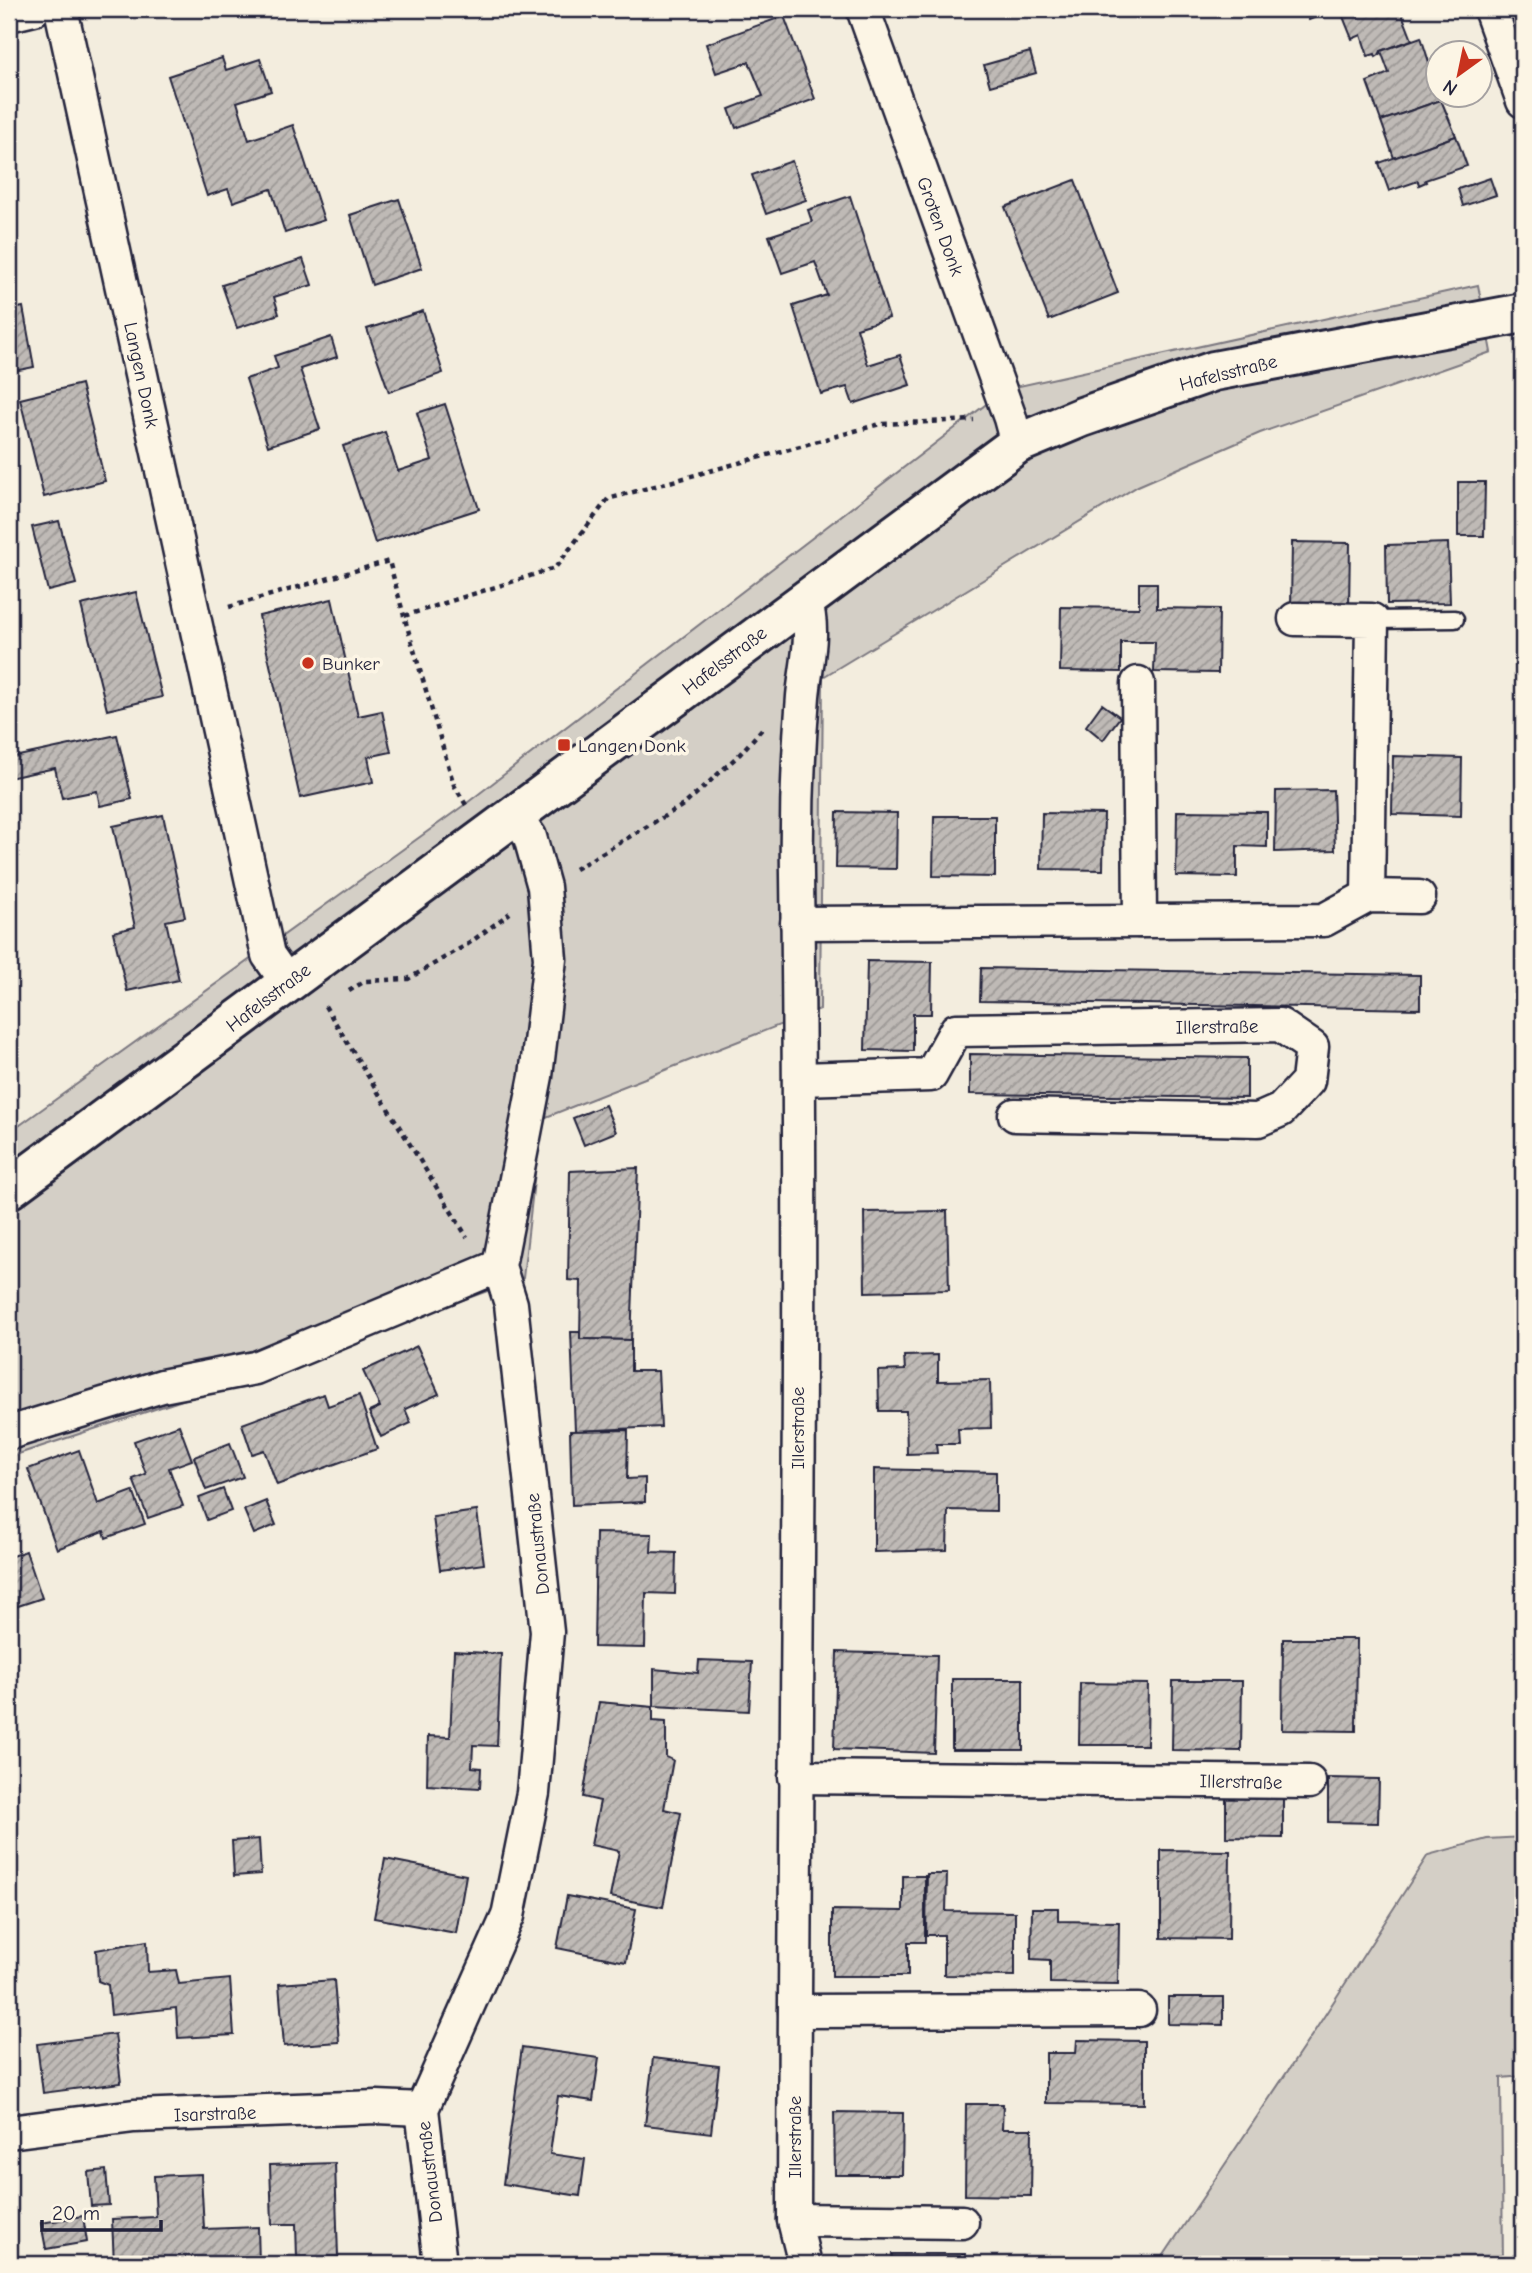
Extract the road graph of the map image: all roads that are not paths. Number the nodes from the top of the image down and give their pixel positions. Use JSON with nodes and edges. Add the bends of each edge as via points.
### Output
{"nodes":[{"id":1,"x":34,"y":9,"type":"edge"},
{"id":2,"x":61,"y":9,"type":"edge"},
{"id":3,"x":863,"y":9,"type":"edge"},
{"id":4,"x":1490,"y":9,"type":"edge"},
{"id":5,"x":9,"y":15,"type":"edge"},
{"id":6,"x":1523,"y":101,"type":"edge"},
{"id":7,"x":1523,"y":313,"type":"edge"},
{"id":8,"x":1014,"y":431,"type":"junction"},
{"id":9,"x":805,"y":600,"type":"junction"},
{"id":10,"x":1455,"y":618,"type":"dead end"},
{"id":11,"x":1295,"y":619,"type":"dead end"},
{"id":12,"x":1372,"y":620,"type":"junction"},
{"id":13,"x":1138,"y":682,"type":"dead end"},
{"id":14,"x":516,"y":814,"type":"junction"},
{"id":15,"x":1368,"y":896,"type":"junction"},
{"id":16,"x":1419,"y":897,"type":"dead end"},
{"id":17,"x":1140,"y":921,"type":"junction"},
{"id":18,"x":797,"y":923,"type":"junction"},
{"id":19,"x":287,"y":982,"type":"junction"},
{"id":20,"x":800,"y":1079,"type":"junction"},
{"id":21,"x":1015,"y":1115,"type":"dead end"},
{"id":22,"x":9,"y":1189,"type":"edge"},
{"id":23,"x":499,"y":1266,"type":"junction"},
{"id":24,"x":9,"y":1433,"type":"edge"},
{"id":25,"x":795,"y":1777,"type":"junction"},
{"id":26,"x":1309,"y":1782,"type":"dead end"},
{"id":27,"x":1139,"y":2010,"type":"dead end"},
{"id":28,"x":794,"y":2011,"type":"junction"},
{"id":29,"x":422,"y":2109,"type":"junction"},
{"id":30,"x":9,"y":2133,"type":"edge"},
{"id":31,"x":794,"y":2220,"type":"junction"},
{"id":32,"x":962,"y":2222,"type":"dead end"},
{"id":33,"x":440,"y":2264,"type":"edge"},
{"id":34,"x":804,"y":2264,"type":"edge"}],
"edges":[{"from":1,"to":5,"type":"street"},
{"from":2,"to":19,"type":"street","name":"Langen Donk","via":[[268,955]]},
{"from":3,"to":8,"type":"street","name":"Groten Donk"},
{"from":4,"to":6,"type":"street"},
{"from":7,"to":8,"type":"main road","name":"Hafelsstraße","via":[[1213,371],[1082,417]]},
{"from":8,"to":9,"type":"main road","name":"Hafelsstraße"},
{"from":9,"to":14,"type":"main road","name":"Hafelsstraße"},
{"from":9,"to":18,"type":"street","name":"Illerstraße","via":[[812,619],[796,817]]},
{"from":10,"to":12,"type":"lane"},
{"from":11,"to":12,"type":"street"},
{"from":12,"to":15,"type":"street"},
{"from":13,"to":17,"type":"street"},
{"from":14,"to":19,"type":"main road","name":"Hafelsstraße"},
{"from":14,"to":23,"type":"street","name":"Donaustraße","via":[[530,837],[544,887],[550,959],[536,1076]]},
{"from":15,"to":16,"type":"street"},
{"from":15,"to":17,"type":"street","via":[[1324,920]]},
{"from":17,"to":18,"type":"street"},
{"from":18,"to":20,"type":"street","name":"Illerstraße"},
{"from":19,"to":22,"type":"main road","name":"Hafelsstraße"},
{"from":20,"to":21,"type":"street","name":"Illerstraße","via":[[931,1075],[956,1030],[1280,1026],[1312,1047],[1308,1081],[1281,1110],[1258,1120]]},
{"from":20,"to":25,"type":"street","name":"Illerstraße"},
{"from":23,"to":24,"type":"street","via":[[255,1368],[162,1386]]},
{"from":23,"to":29,"type":"street","name":"Donaustraße","via":[[512,1304],[547,1632],[533,1793],[508,1916]]},
{"from":25,"to":26,"type":"street","name":"Illerstraße"},
{"from":25,"to":28,"type":"street","name":"Illerstraße"},
{"from":27,"to":28,"type":"street"},
{"from":28,"to":31,"type":"street","name":"Illerstraße"},
{"from":29,"to":30,"type":"street","name":"Isarstraße","via":[[134,2116]]},
{"from":29,"to":33,"type":"street","name":"Donaustraße"},
{"from":31,"to":32,"type":"street"},
{"from":31,"to":34,"type":"street","name":"Illerstraße"}]}
